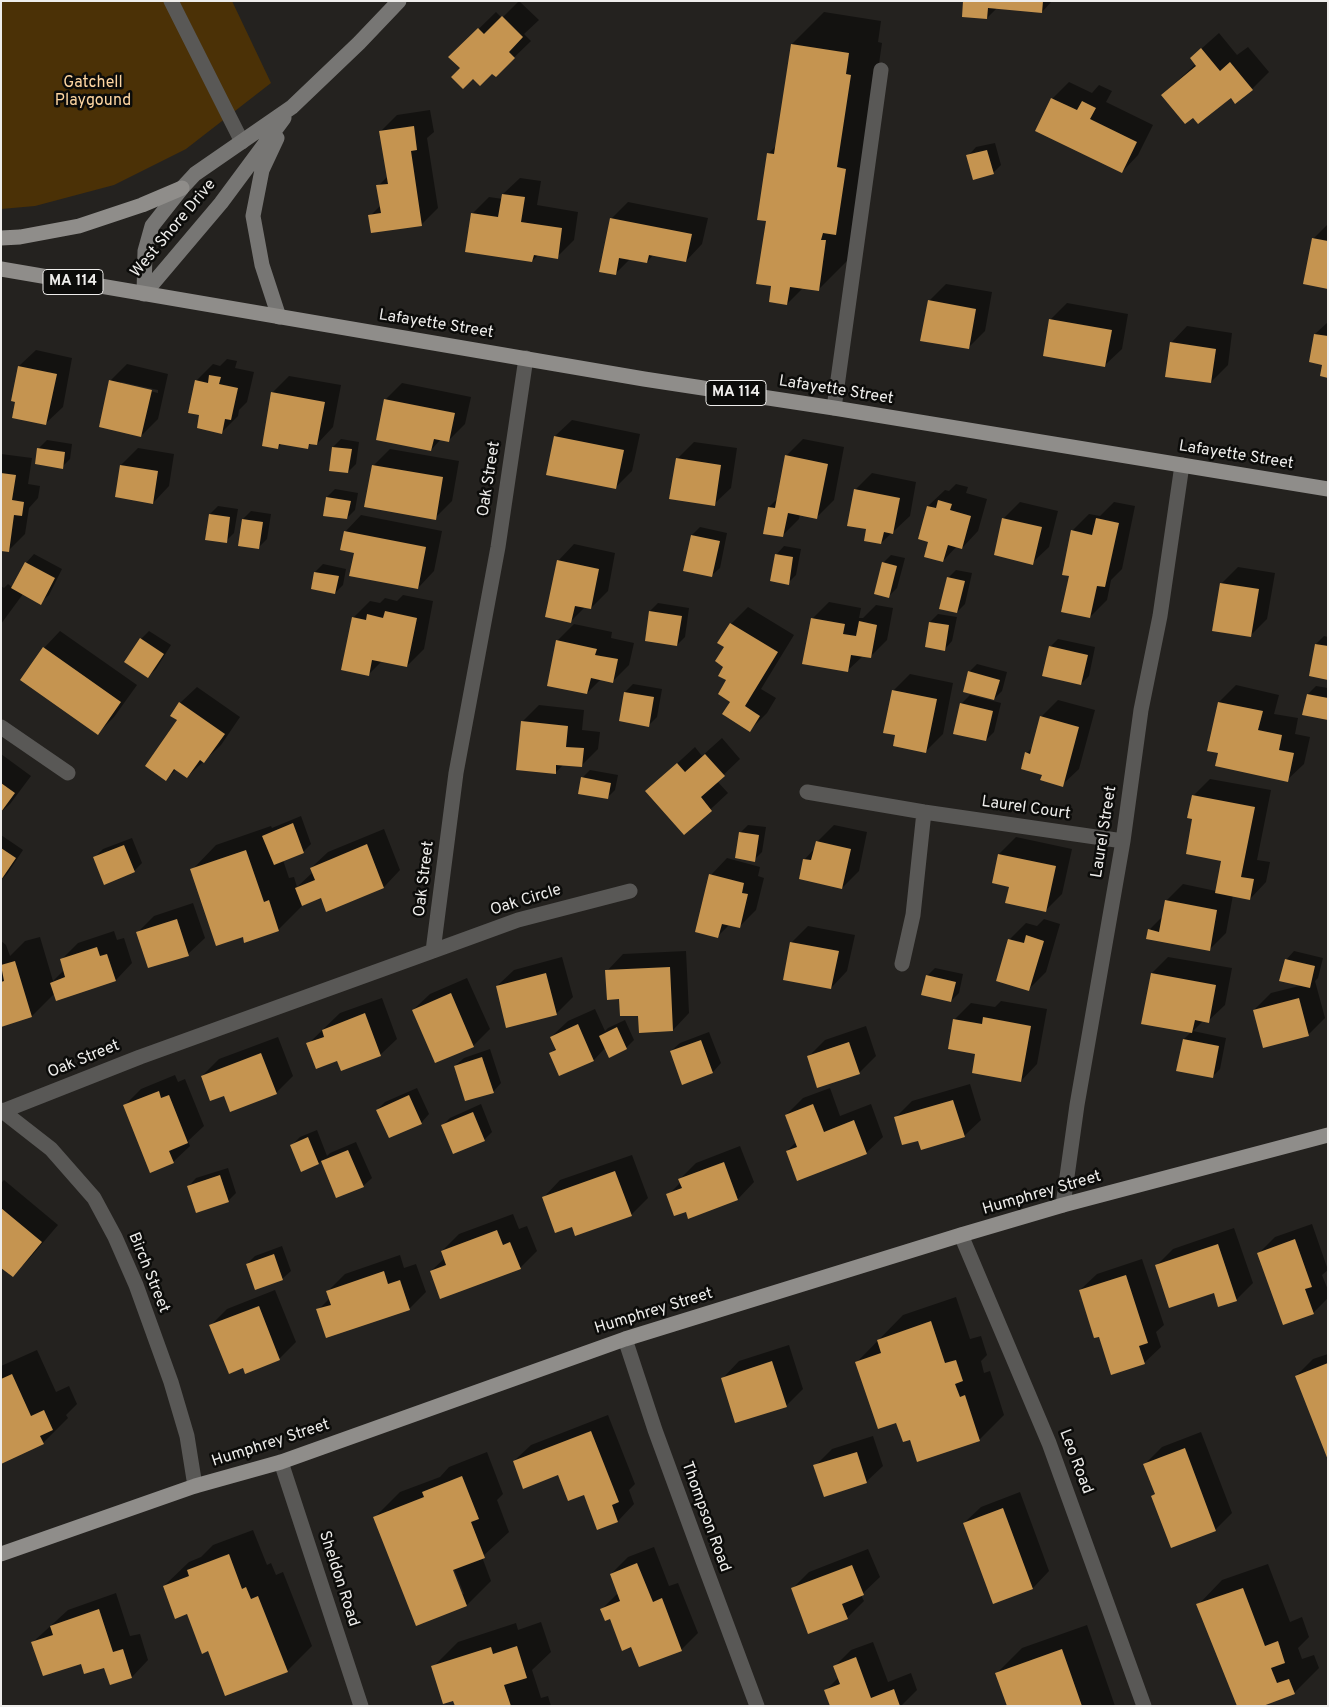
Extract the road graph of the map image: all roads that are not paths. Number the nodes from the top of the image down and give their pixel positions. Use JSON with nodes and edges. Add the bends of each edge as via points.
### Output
{"nodes":[{"id":1,"x":171,"y":1,"type":"edge"},
{"id":2,"x":399,"y":1,"type":"edge"},
{"id":3,"x":881,"y":70,"type":"dead end"},
{"id":4,"x":292,"y":107,"type":"junction"},
{"id":5,"x":242,"y":142,"type":"junction"},
{"id":6,"x":182,"y":188,"type":"junction"},
{"id":7,"x":1,"y":238,"type":"edge"},
{"id":8,"x":1,"y":269,"type":"edge"},
{"id":9,"x":144,"y":294,"type":"junction"},
{"id":10,"x":279,"y":316,"type":"junction"},
{"id":11,"x":526,"y":358,"type":"junction"},
{"id":12,"x":834,"y":408,"type":"junction"},
{"id":13,"x":1182,"y":465,"type":"junction"},
{"id":14,"x":1328,"y":489,"type":"edge"},
{"id":15,"x":1,"y":727,"type":"edge"},
{"id":16,"x":68,"y":773,"type":"dead end"},
{"id":17,"x":808,"y":792,"type":"dead end"},
{"id":18,"x":924,"y":812,"type":"junction"},
{"id":19,"x":1123,"y":841,"type":"junction"},
{"id":20,"x":630,"y":891,"type":"dead end"},
{"id":21,"x":433,"y":951,"type":"junction"},
{"id":22,"x":902,"y":964,"type":"dead end"},
{"id":23,"x":2,"y":1111,"type":"edge"},
{"id":24,"x":1327,"y":1139,"type":"edge"},
{"id":25,"x":1063,"y":1205,"type":"junction"},
{"id":26,"x":961,"y":1235,"type":"junction"},
{"id":27,"x":625,"y":1339,"type":"junction"},
{"id":28,"x":281,"y":1462,"type":"junction"},
{"id":29,"x":195,"y":1486,"type":"junction"},
{"id":30,"x":1,"y":1554,"type":"edge"},
{"id":31,"x":361,"y":1706,"type":"edge"},
{"id":32,"x":757,"y":1706,"type":"edge"},
{"id":33,"x":1144,"y":1706,"type":"edge"}],
"edges":[{"from":1,"to":5,"type":"street"},
{"from":2,"to":4,"type":"main road","name":"West Shore Drive"},
{"from":3,"to":12,"type":"street"},
{"from":4,"to":5,"type":"main road","name":"West Shore Drive"},
{"from":4,"to":9,"type":"main road","name":"West Shore Drive","via":[[221,203]]},
{"from":4,"to":10,"type":"main road","via":[[262,170],[253,216],[262,264]]},
{"from":5,"to":6,"type":"main road","name":"West Shore Drive","via":[[195,174]]},
{"from":6,"to":7,"type":"main road","via":[[79,226]]},
{"from":6,"to":9,"type":"main road","name":"West Shore Drive","via":[[152,226],[144,251]]},
{"from":8,"to":9,"type":"main road","name":"Lafayette Street","number":"MA 114"},
{"from":9,"to":10,"type":"main road","name":"Lafayette Street","number":"MA 114"},
{"from":10,"to":11,"type":"main road","name":"Lafayette Street","number":"MA 114"},
{"from":11,"to":12,"type":"main road","name":"Lafayette Street","number":"MA 114"},
{"from":11,"to":21,"type":"street","name":"Oak Street","via":[[498,547],[456,773]]},
{"from":12,"to":13,"type":"main road","name":"Lafayette Street","number":"MA 114"},
{"from":13,"to":14,"type":"main road","name":"Lafayette Street","number":"MA 114"},
{"from":13,"to":19,"type":"street","name":"Laurel Street","via":[[1160,616],[1140,710]]},
{"from":15,"to":16,"type":"street"},
{"from":17,"to":18,"type":"street","name":"Laurel Court"},
{"from":18,"to":19,"type":"street","name":"Laurel Court"},
{"from":18,"to":22,"type":"street","via":[[913,915]]},
{"from":19,"to":25,"type":"street","name":"Laurel Street","via":[[1076,1105]]},
{"from":20,"to":21,"type":"street","name":"Oak Circle","via":[[518,920]]},
{"from":21,"to":23,"type":"street","name":"Oak Street","via":[[140,1057]]},
{"from":23,"to":29,"type":"street","name":"Birch Street","via":[[51,1149],[94,1198],[115,1237],[136,1285],[170,1382],[187,1436]]},
{"from":24,"to":25,"type":"main road","name":"Humphrey Street"},
{"from":25,"to":26,"type":"main road","name":"Humphrey Street"},
{"from":26,"to":27,"type":"main road","name":"Humphrey Street"},
{"from":26,"to":33,"type":"street","name":"Leo Road","via":[[1050,1443]]},
{"from":27,"to":28,"type":"main road","name":"Humphrey Street"},
{"from":27,"to":32,"type":"street","name":"Thompson Road","via":[[692,1533]]},
{"from":28,"to":29,"type":"main road","name":"Humphrey Street"},
{"from":28,"to":31,"type":"street","name":"Sheldon Road"},
{"from":29,"to":30,"type":"main road","name":"Humphrey Street"}]}
